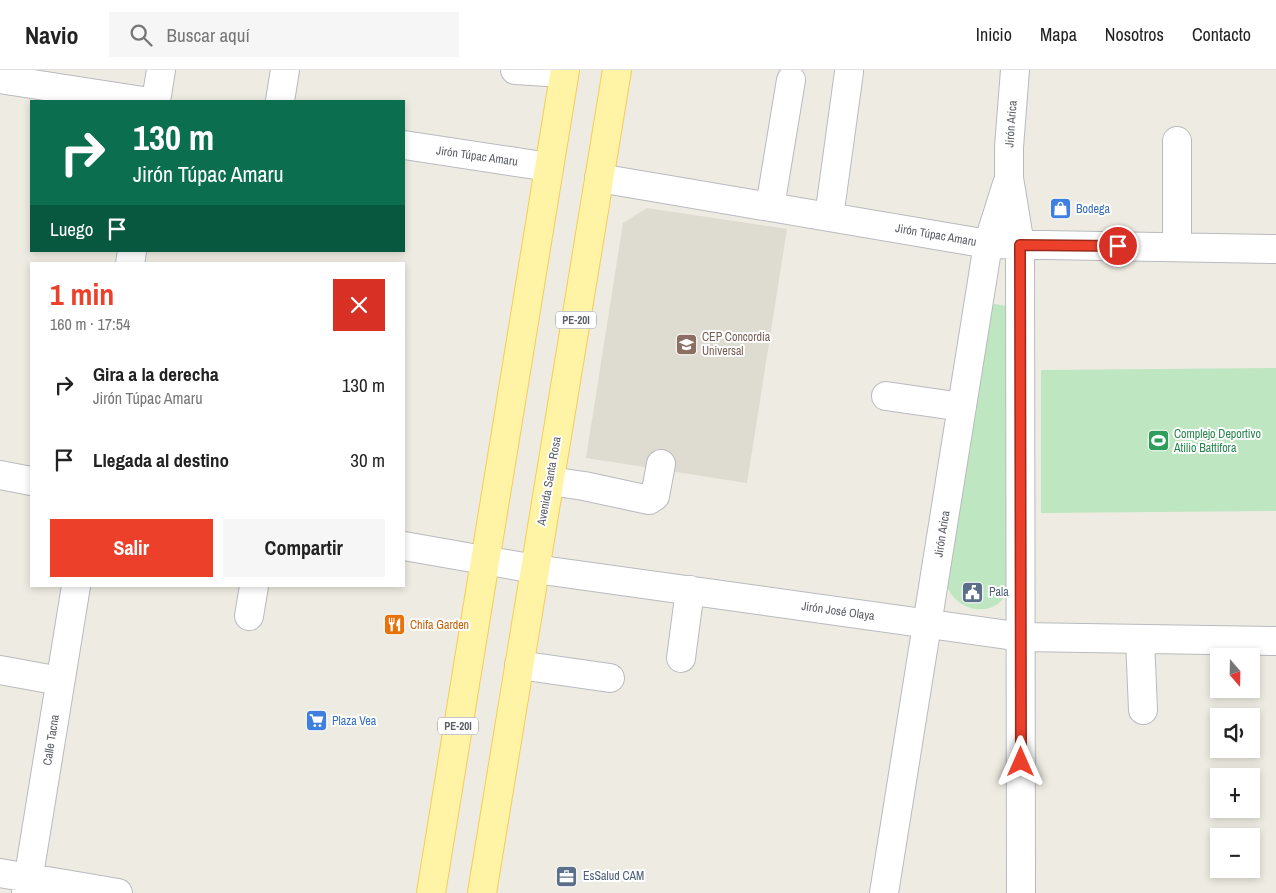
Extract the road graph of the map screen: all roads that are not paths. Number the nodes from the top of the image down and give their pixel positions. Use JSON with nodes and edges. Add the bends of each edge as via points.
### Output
{"nodes":[{"id":1,"x":161,"y":70,"type":"edge"},
{"id":2,"x":285,"y":70,"type":"edge"},
{"id":3,"x":515,"y":70,"type":"edge"},
{"id":4,"x":617,"y":70,"type":"edge"},
{"id":5,"x":1015,"y":70,"type":"edge"},
{"id":6,"x":565,"y":72,"type":"edge"},
{"id":7,"x":849,"y":72,"type":"dead end"},
{"id":8,"x":0,"y":79,"type":"edge"},
{"id":9,"x":792,"y":80,"type":"dead end"},
{"id":10,"x":136,"y":100,"type":"edge"},
{"id":11,"x":156,"y":100,"type":"edge"},
{"id":12,"x":280,"y":100,"type":"edge"},
{"id":13,"x":1177,"y":140,"type":"dead end"},
{"id":14,"x":405,"y":145,"type":"edge"},
{"id":15,"x":549,"y":167,"type":"junction"},
{"id":16,"x":600,"y":178,"type":"junction"},
{"id":17,"x":1008,"y":178,"type":"junction"},
{"id":18,"x":770,"y":207,"type":"junction"},
{"id":19,"x":829,"y":217,"type":"junction"},
{"id":20,"x":988,"y":244,"type":"junction"},
{"id":21,"x":1020,"y":245,"type":"junction"},
{"id":22,"x":1177,"y":247,"type":"junction"},
{"id":23,"x":1276,"y":248,"type":"edge"},
{"id":24,"x":886,"y":396,"type":"dead end"},
{"id":25,"x":962,"y":407,"type":"junction"},
{"id":26,"x":661,"y":464,"type":"dead end"},
{"id":27,"x":0,"y":475,"type":"edge"},
{"id":28,"x":30,"y":481,"type":"edge"},
{"id":29,"x":550,"y":481,"type":"junction"},
{"id":30,"x":405,"y":546,"type":"edge"},
{"id":31,"x":485,"y":560,"type":"junction"},
{"id":32,"x":535,"y":569,"type":"junction"},
{"id":33,"x":76,"y":587,"type":"edge"},
{"id":34,"x":254,"y":587,"type":"edge"},
{"id":35,"x":690,"y":590,"type":"junction"},
{"id":36,"x":249,"y":616,"type":"dead end"},
{"id":37,"x":928,"y":623,"type":"junction"},
{"id":38,"x":1022,"y":637,"type":"junction"},
{"id":39,"x":1140,"y":639,"type":"junction"},
{"id":40,"x":1276,"y":641,"type":"edge"},
{"id":41,"x":681,"y":658,"type":"dead end"},
{"id":42,"x":519,"y":665,"type":"junction"},
{"id":43,"x":0,"y":670,"type":"edge"},
{"id":44,"x":610,"y":678,"type":"dead end"},
{"id":45,"x":60,"y":681,"type":"junction"},
{"id":46,"x":1143,"y":710,"type":"dead end"},
{"id":47,"x":0,"y":873,"type":"edge"},
{"id":48,"x":27,"y":885,"type":"edge"},
{"id":49,"x":118,"y":893,"type":"edge"},
{"id":50,"x":431,"y":893,"type":"edge"},
{"id":51,"x":482,"y":893,"type":"edge"},
{"id":52,"x":884,"y":893,"type":"edge"},
{"id":53,"x":1021,"y":893,"type":"edge"}],
"edges":[{"from":1,"to":11,"type":"street"},
{"from":2,"to":12,"type":"street"},
{"from":3,"to":6,"type":"street"},
{"from":4,"to":16,"type":"main road","name":"Avenida Santa Rosa","number":"PE-20I"},
{"from":5,"to":17,"type":"street","name":"Jirón Arica"},
{"from":6,"to":15,"type":"main road","number":"PE-20I"},
{"from":7,"to":19,"type":"street"},
{"from":8,"to":10,"type":"street"},
{"from":9,"to":18,"type":"street"},
{"from":13,"to":22,"type":"street"},
{"from":14,"to":15,"type":"street","name":"Jirón Túpac Amaru"},
{"from":15,"to":31,"type":"main road","number":"PE-20I"},
{"from":16,"to":18,"type":"street","name":"Jirón Túpac Amaru"},
{"from":16,"to":29,"type":"main road","name":"Avenida Santa Rosa","number":"PE-20I"},
{"from":17,"to":20,"type":"street","name":"Jirón Arica"},
{"from":17,"to":21,"type":"street","name":"Jirón Arica"},
{"from":18,"to":19,"type":"street","name":"Jirón Túpac Amaru"},
{"from":19,"to":20,"type":"street","name":"Jirón Túpac Amaru"},
{"from":20,"to":21,"type":"street","name":"Jirón Túpac Amaru"},
{"from":20,"to":25,"type":"street","name":"Jirón Arica"},
{"from":21,"to":22,"type":"street","name":"Jirón Túpac Amaru"},
{"from":21,"to":38,"type":"street","name":"Jirón Arica"},
{"from":22,"to":23,"type":"street","name":"Jirón Túpac Amaru"},
{"from":24,"to":25,"type":"street"},
{"from":25,"to":37,"type":"street","name":"Jirón Arica"},
{"from":26,"to":29,"type":"street","via":[[654,496],[648,500]]},
{"from":27,"to":28,"type":"street"},
{"from":29,"to":32,"type":"main road","name":"Avenida Santa Rosa","number":"PE-20I"},
{"from":30,"to":31,"type":"street","name":"Jirón José Olaya"},
{"from":31,"to":32,"type":"street","name":"Jirón José Olaya"},
{"from":31,"to":50,"type":"main road","number":"PE-20I"},
{"from":32,"to":35,"type":"street","name":"Jirón José Olaya"},
{"from":32,"to":42,"type":"main road","name":"Avenida Santa Rosa","number":"PE-20I"},
{"from":33,"to":45,"type":"street","name":"Calle Tacna"},
{"from":34,"to":36,"type":"street"},
{"from":35,"to":37,"type":"street","name":"Jirón José Olaya"},
{"from":35,"to":41,"type":"street"},
{"from":37,"to":38,"type":"street","name":"Jirón José Olaya"},
{"from":37,"to":52,"type":"street","name":"Jirón Arica"},
{"from":38,"to":39,"type":"street","name":"Jirón José Olaya"},
{"from":38,"to":53,"type":"street","name":"Jirón Arica"},
{"from":39,"to":40,"type":"street","name":"Jirón José Olaya"},
{"from":39,"to":46,"type":"street"},
{"from":42,"to":44,"type":"street"},
{"from":42,"to":51,"type":"main road","name":"Avenida Santa Rosa","number":"PE-20I"},
{"from":43,"to":45,"type":"street"},
{"from":45,"to":48,"type":"street","name":"Calle Tacna"},
{"from":47,"to":48,"type":"street"},
{"from":48,"to":49,"type":"street"}]}
